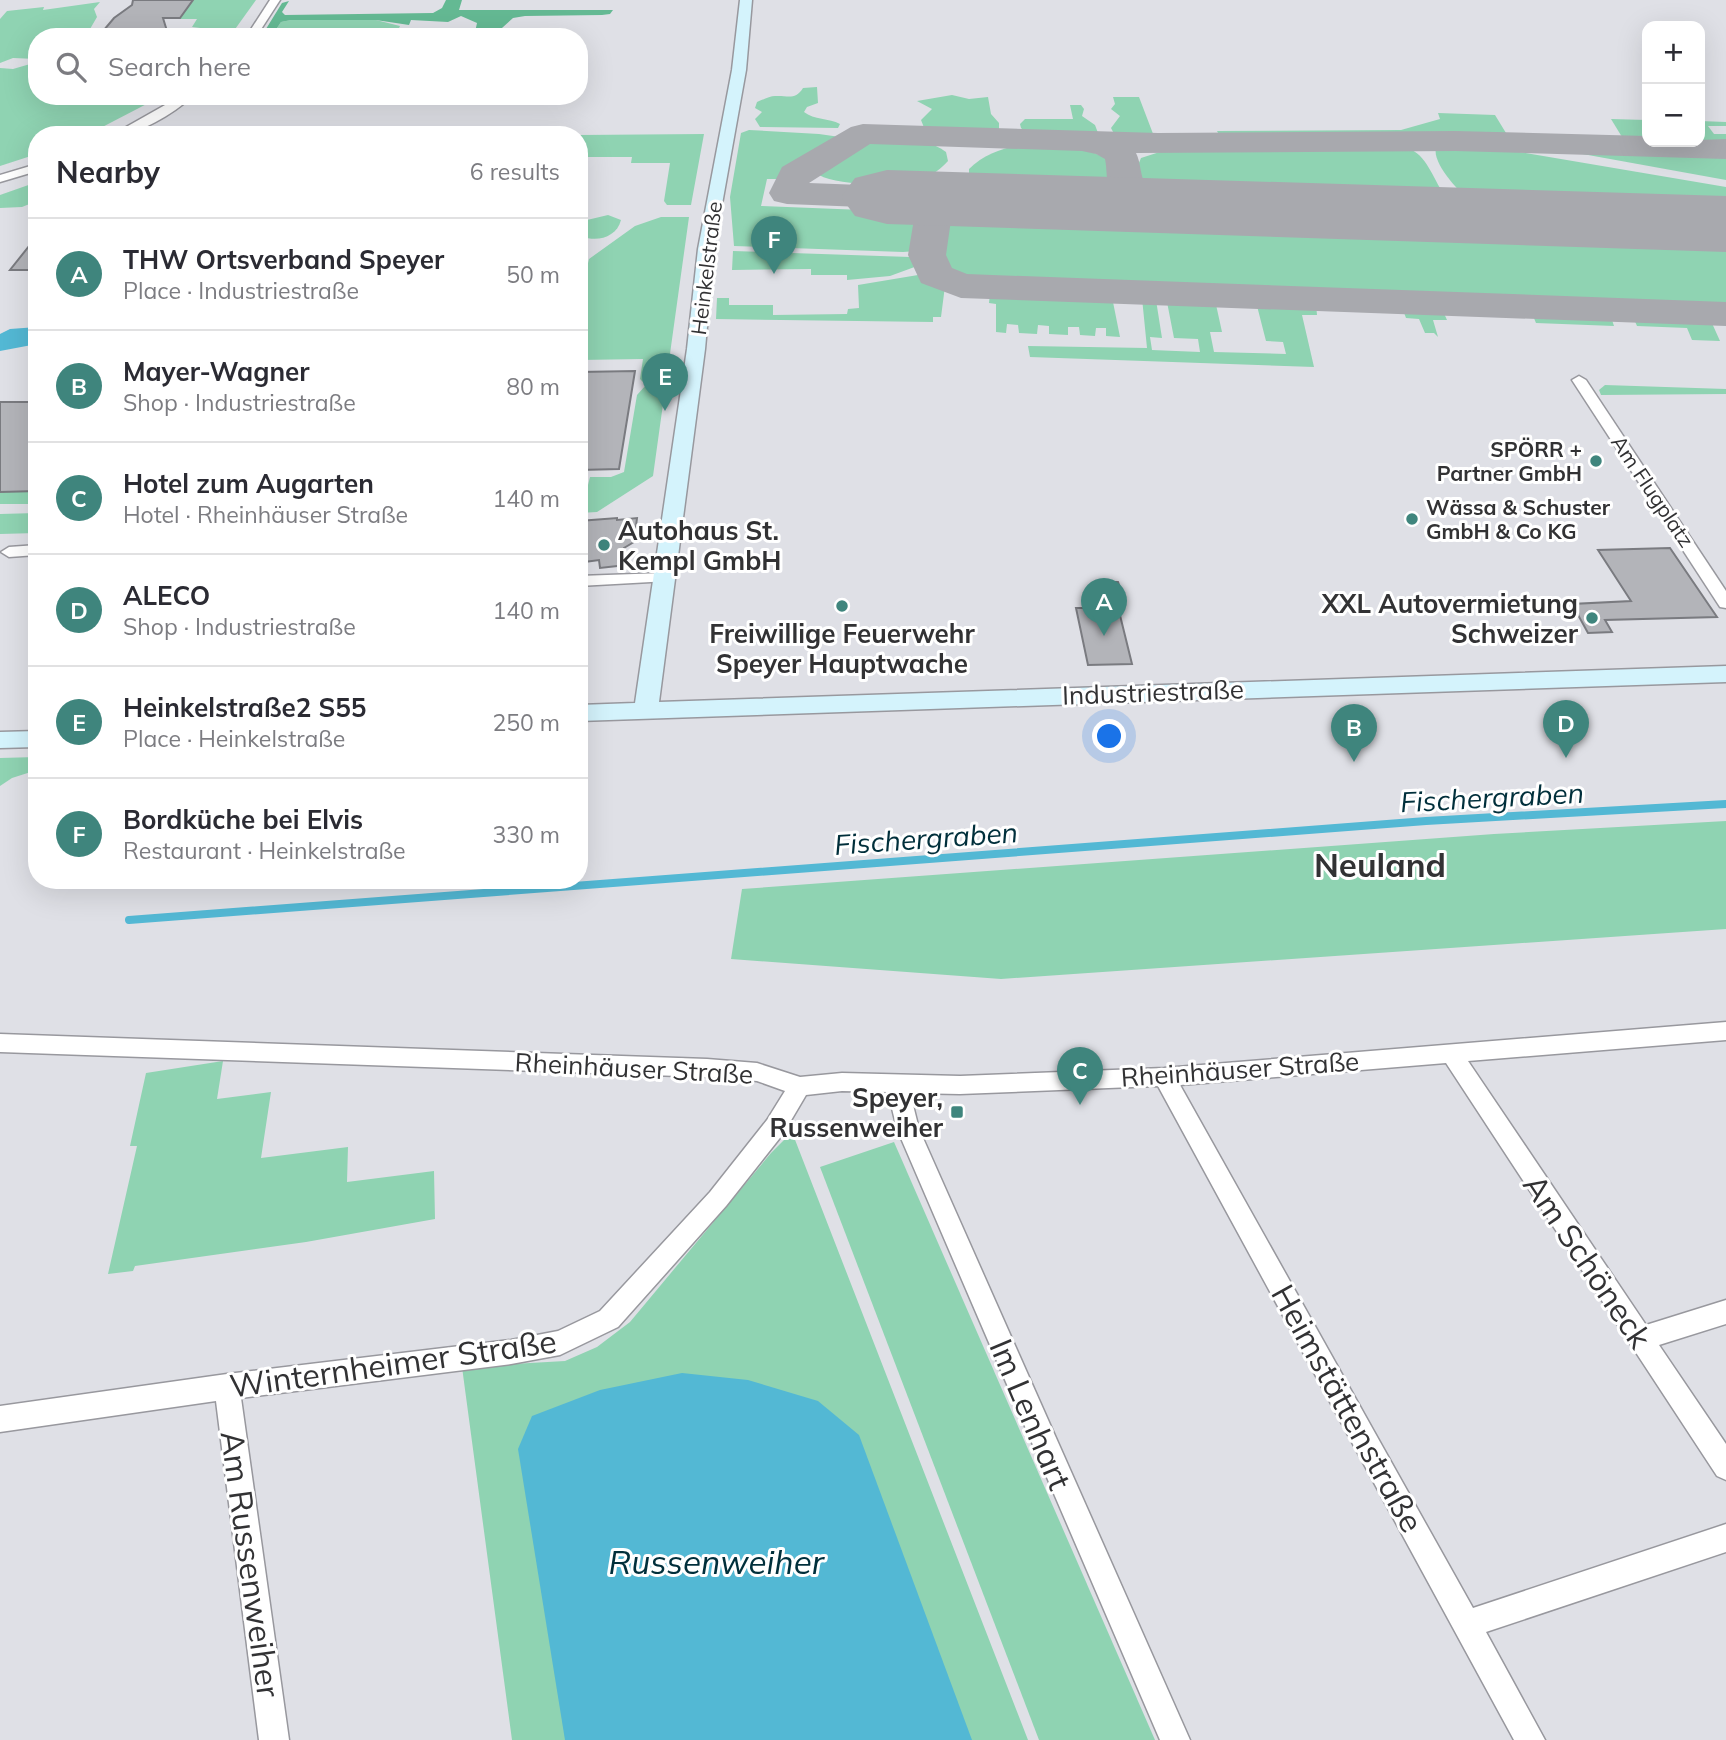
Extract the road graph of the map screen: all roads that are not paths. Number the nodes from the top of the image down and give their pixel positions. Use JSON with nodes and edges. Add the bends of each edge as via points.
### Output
{"nodes":[{"id":1,"x":275,"y":0,"type":"edge"},
{"id":2,"x":746,"y":0,"type":"edge"},
{"id":3,"x":257,"y":28,"type":"edge"},
{"id":4,"x":174,"y":105,"type":"edge"},
{"id":5,"x":136,"y":126,"type":"edge"},
{"id":6,"x":28,"y":170,"type":"edge"},
{"id":7,"x":0,"y":179,"type":"edge"},
{"id":8,"x":1578,"y":380,"type":"dead end"},
{"id":9,"x":28,"y":551,"type":"edge"},
{"id":10,"x":9,"y":552,"type":"dead end"},
{"id":11,"x":663,"y":578,"type":"junction"},
{"id":12,"x":588,"y":581,"type":"edge"},
{"id":13,"x":1726,"y":603,"type":"edge"},
{"id":14,"x":1726,"y":674,"type":"edge"},
{"id":15,"x":646,"y":709,"type":"junction"},
{"id":16,"x":588,"y":712,"type":"edge"},
{"id":17,"x":28,"y":739,"type":"edge"},
{"id":18,"x":0,"y":740,"type":"edge"},
{"id":19,"x":1726,"y":1031,"type":"edge"},
{"id":20,"x":0,"y":1043,"type":"edge"},
{"id":21,"x":1451,"y":1053,"type":"junction"},
{"id":22,"x":1164,"y":1077,"type":"junction"},
{"id":23,"x":897,"y":1085,"type":"junction"},
{"id":24,"x":800,"y":1086,"type":"junction"},
{"id":25,"x":1726,"y":1312,"type":"edge"},
{"id":26,"x":1639,"y":1339,"type":"junction"},
{"id":27,"x":227,"y":1387,"type":"junction"},
{"id":28,"x":0,"y":1419,"type":"edge"},
{"id":29,"x":1726,"y":1467,"type":"edge"},
{"id":30,"x":1726,"y":1538,"type":"edge"},
{"id":31,"x":1468,"y":1625,"type":"junction"},
{"id":32,"x":274,"y":1740,"type":"edge"},
{"id":33,"x":1175,"y":1740,"type":"edge"},
{"id":34,"x":1530,"y":1740,"type":"edge"}],
"edges":[{"from":1,"to":3,"type":"street"},
{"from":2,"to":11,"type":"street","name":"Heinkelstraße","via":[[739,70],[706,249]]},
{"from":4,"to":5,"type":"street"},
{"from":6,"to":7,"type":"street"},
{"from":8,"to":13,"type":"street","name":"Am Flugplatz"},
{"from":9,"to":10,"type":"street"},
{"from":11,"to":12,"type":"street"},
{"from":11,"to":15,"type":"street","name":"Heinkelstraße"},
{"from":14,"to":15,"type":"street","name":"Industriestraße"},
{"from":15,"to":16,"type":"street","name":"Industriestraße"},
{"from":17,"to":18,"type":"street"},
{"from":19,"to":21,"type":"street","name":"Rheinhäuser Straße"},
{"from":20,"to":24,"type":"street","name":"Rheinhäuser Straße","via":[[707,1068],[757,1072]]},
{"from":21,"to":22,"type":"street","name":"Rheinhäuser Straße"},
{"from":21,"to":26,"type":"street","name":"Am Schöneck"},
{"from":22,"to":23,"type":"street","name":"Rheinhäuser Straße"},
{"from":22,"to":31,"type":"street","name":"Heimstättenstraße"},
{"from":23,"to":24,"type":"street","name":"Rheinhäuser Straße","via":[[842,1082]]},
{"from":23,"to":33,"type":"street","name":"Im Lenhart","via":[[908,1129]]},
{"from":24,"to":27,"type":"street","name":"Winternheimer Straße","via":[[775,1127],[718,1199],[609,1318],[559,1343],[511,1352]]},
{"from":25,"to":26,"type":"street"},
{"from":26,"to":29,"type":"street","name":"Am Schöneck"},
{"from":27,"to":28,"type":"street","name":"Winternheimer Straße"},
{"from":27,"to":32,"type":"street","name":"Am Russenweiher"},
{"from":30,"to":31,"type":"street"},
{"from":31,"to":34,"type":"street","name":"Heimstättenstraße"}]}
